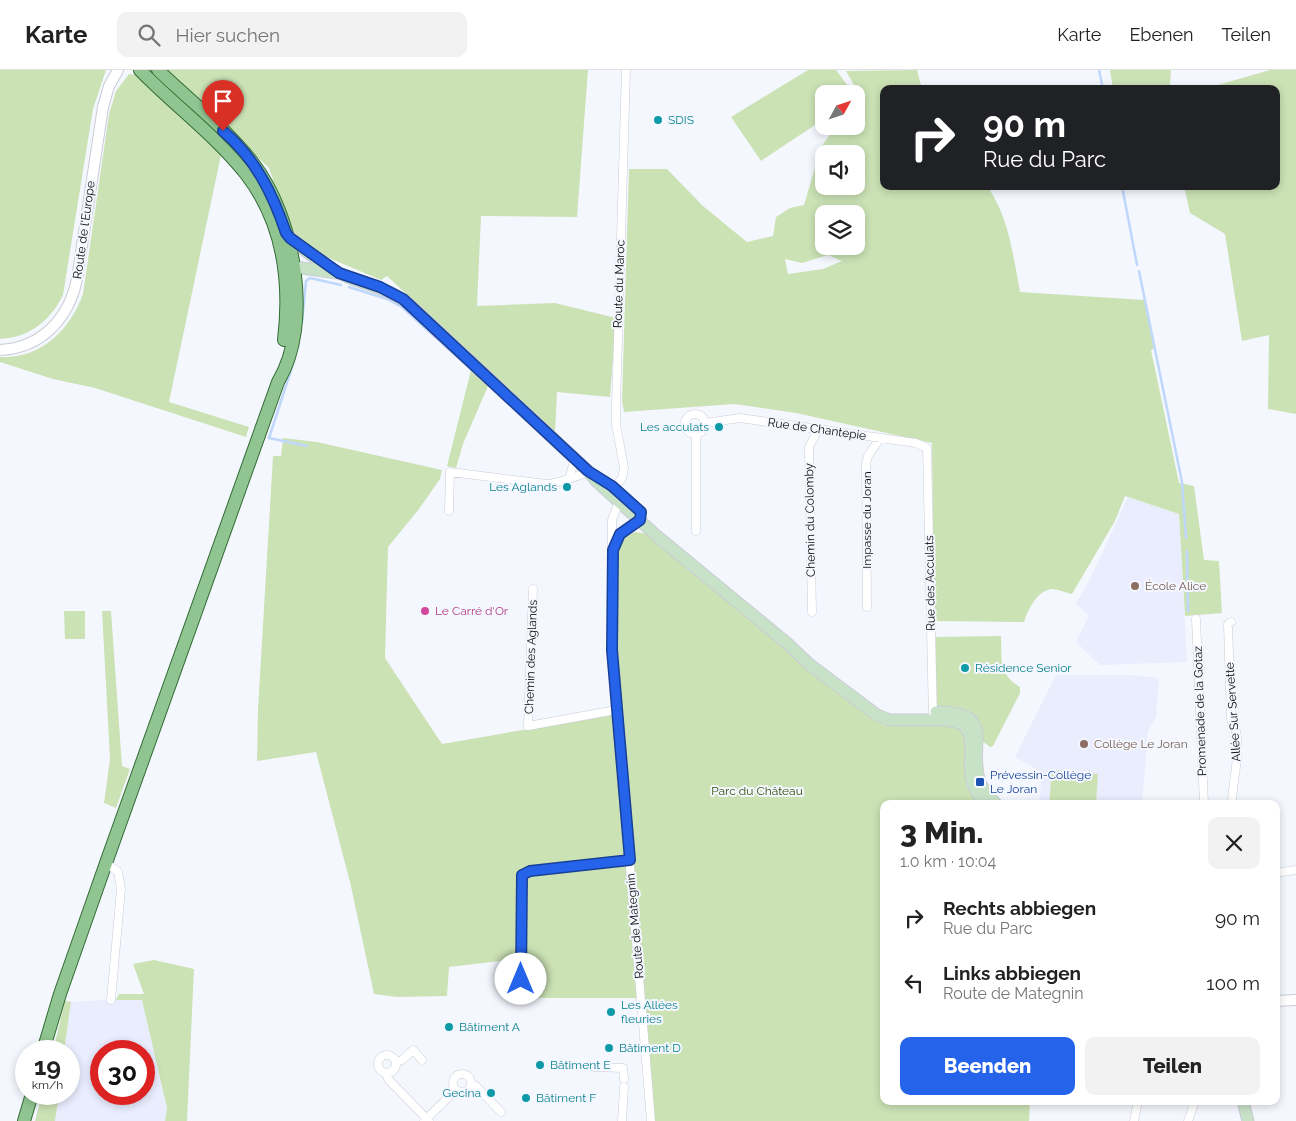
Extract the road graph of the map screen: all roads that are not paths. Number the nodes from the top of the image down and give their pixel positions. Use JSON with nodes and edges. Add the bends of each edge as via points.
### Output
{"nodes":[{"id":1,"x":118,"y":70,"type":"edge"},
{"id":2,"x":140,"y":70,"type":"edge"},
{"id":3,"x":158,"y":70,"type":"edge"},
{"id":4,"x":626,"y":70,"type":"edge"},
{"id":5,"x":286,"y":233,"type":"junction"},
{"id":6,"x":309,"y":252,"type":"junction"},
{"id":7,"x":288,"y":256,"type":"junction"},
{"id":8,"x":295,"y":267,"type":"junction"},
{"id":9,"x":339,"y":273,"type":"junction"},
{"id":10,"x":0,"y":350,"type":"edge"},
{"id":11,"x":278,"y":382,"type":"junction"},
{"id":12,"x":705,"y":423,"type":"junction"},
{"id":13,"x":818,"y":430,"type":"junction"},
{"id":14,"x":696,"y":435,"type":"junction"},
{"id":15,"x":880,"y":438,"type":"junction"},
{"id":16,"x":927,"y":448,"type":"joint"},
{"id":17,"x":575,"y":458,"type":"junction"},
{"id":18,"x":588,"y":471,"type":"junction"},
{"id":19,"x":570,"y":476,"type":"junction"},
{"id":20,"x":617,"y":496,"type":"junction"},
{"id":21,"x":448,"y":511,"type":"dead end"},
{"id":22,"x":640,"y":516,"type":"junction"},
{"id":23,"x":696,"y":531,"type":"dead end"},
{"id":24,"x":613,"y":550,"type":"junction"},
{"id":25,"x":534,"y":589,"type":"dead end"},
{"id":26,"x":867,"y":607,"type":"dead end"},
{"id":27,"x":812,"y":612,"type":"dead end"},
{"id":28,"x":1196,"y":619,"type":"dead end"},
{"id":29,"x":1231,"y":622,"type":"dead end"},
{"id":30,"x":616,"y":710,"type":"junction"},
{"id":31,"x":933,"y":716,"type":"junction"},
{"id":32,"x":983,"y":800,"type":"edge"},
{"id":33,"x":993,"y":800,"type":"edge"},
{"id":34,"x":1204,"y":800,"type":"edge"},
{"id":35,"x":1233,"y":800,"type":"edge"},
{"id":36,"x":630,"y":860,"type":"junction"},
{"id":37,"x":106,"y":863,"type":"junction"},
{"id":38,"x":1296,"y":870,"type":"edge"},
{"id":39,"x":1280,"y":872,"type":"edge"},
{"id":40,"x":111,"y":1000,"type":"dead end"},
{"id":41,"x":521,"y":1000,"type":"dead end"},
{"id":42,"x":1296,"y":1000,"type":"edge"},
{"id":43,"x":1280,"y":1001,"type":"edge"},
{"id":44,"x":47,"y":1040,"type":"edge"},
{"id":45,"x":422,"y":1060,"type":"dead end"},
{"id":46,"x":396,"y":1062,"type":"junction"},
{"id":47,"x":594,"y":1067,"type":"dead end"},
{"id":48,"x":386,"y":1073,"type":"junction"},
{"id":49,"x":624,"y":1079,"type":"dead end"},
{"id":50,"x":471,"y":1084,"type":"junction"},
{"id":51,"x":624,"y":1087,"type":"dead end"},
{"id":52,"x":456,"y":1090,"type":"junction"},
{"id":53,"x":29,"y":1105,"type":"edge"},
{"id":54,"x":1137,"y":1105,"type":"edge"},
{"id":55,"x":1194,"y":1105,"type":"edge"},
{"id":56,"x":1244,"y":1105,"type":"edge"},
{"id":57,"x":501,"y":1112,"type":"dead end"},
{"id":58,"x":426,"y":1120,"type":"edge"},
{"id":59,"x":24,"y":1121,"type":"edge"},
{"id":60,"x":622,"y":1121,"type":"edge"},
{"id":61,"x":651,"y":1121,"type":"edge"},
{"id":62,"x":1134,"y":1121,"type":"edge"},
{"id":63,"x":1188,"y":1121,"type":"edge"},
{"id":64,"x":1248,"y":1121,"type":"edge"}],
"edges":[{"from":1,"to":10,"type":"street","name":"Route de l'Europe","via":[[103,107],[73,297],[59,322],[41,338],[21,347]]},
{"from":2,"to":7,"type":"main road","via":[[246,174],[271,217]]},
{"from":3,"to":5,"type":"main road","via":[[254,164],[272,196]]},
{"from":4,"to":20,"type":"street","name":"Route du Maroc","via":[[616,405],[624,468]]},
{"from":5,"to":6,"type":"main road"},
{"from":5,"to":7,"type":"main road"},
{"from":6,"to":7,"type":"main road","via":[[299,250]]},
{"from":6,"to":9,"type":"main road"},
{"from":7,"to":8,"type":"main road"},
{"from":7,"to":11,"type":"main road","via":[[286,327]]},
{"from":8,"to":9,"type":"main road"},
{"from":8,"to":11,"type":"main road","via":[[294,328],[284,372]]},
{"from":9,"to":17,"type":"main road","via":[[403,299]]},
{"from":11,"to":37,"type":"main road"},
{"from":12,"to":13,"type":"street","name":"Rue de Chantepie","via":[[740,418]]},
{"from":12,"to":14,"type":"street","via":[[702,432]]},
{"from":12,"to":14,"type":"street","via":[[697,414],[688,417],[684,423],[686,430]]},
{"from":13,"to":15,"type":"street","name":"Rue de Chantepie"},
{"from":13,"to":27,"type":"street","name":"Chemin du Colomby","via":[[809,447]]},
{"from":14,"to":23,"type":"street"},
{"from":15,"to":16,"type":"street","name":"Rue de Chantepie","via":[[922,444]]},
{"from":15,"to":26,"type":"street","name":"Impasse du Joran","via":[[866,464]]},
{"from":16,"to":31,"type":"street","name":"Rue des Acculats"},
{"from":17,"to":18,"type":"main road"},
{"from":17,"to":19,"type":"street"},
{"from":18,"to":19,"type":"street"},
{"from":18,"to":20,"type":"main road"},
{"from":19,"to":21,"type":"street","via":[[547,484],[450,472]]},
{"from":20,"to":22,"type":"main road"},
{"from":20,"to":24,"type":"street","name":"Route de Mategnin","via":[[612,520]]},
{"from":22,"to":24,"type":"street","via":[[620,534]]},
{"from":22,"to":31,"type":"main road","via":[[787,643],[882,710]]},
{"from":24,"to":30,"type":"street","name":"Route de Mategnin","via":[[611,625]]},
{"from":25,"to":30,"type":"street","name":"Chemin des Aglands","via":[[528,726]]},
{"from":28,"to":34,"type":"street","name":"Promenade de la Gotaz"},
{"from":29,"to":35,"type":"street","name":"Allée Sur Servette","via":[[1228,624],[1231,718],[1235,724],[1237,765]]},
{"from":30,"to":36,"type":"street","name":"Route de Mategnin"},
{"from":31,"to":32,"type":"main road","via":[[954,720],[967,729],[971,745],[971,781]]},
{"from":31,"to":33,"type":"main road","via":[[961,714],[974,723],[978,738],[978,776]]},
{"from":36,"to":41,"type":"street","via":[[530,871],[522,875]]},
{"from":36,"to":61,"type":"street","name":"Route de Mategnin"},
{"from":37,"to":40,"type":"street","via":[[118,872],[121,890]]},
{"from":37,"to":44,"type":"main road"},
{"from":38,"to":39,"type":"street"},
{"from":42,"to":43,"type":"street"},
{"from":45,"to":46,"type":"street","via":[[413,1050]]},
{"from":46,"to":48,"type":"street","via":[[393,1071]]},
{"from":46,"to":48,"type":"street","via":[[390,1055],[379,1058],[378,1068]]},
{"from":47,"to":49,"type":"street","via":[[623,1068]]},
{"from":48,"to":58,"type":"street"},
{"from":50,"to":52,"type":"street","via":[[467,1091]]},
{"from":50,"to":52,"type":"street","via":[[468,1077],[458,1075],[454,1080]]},
{"from":50,"to":57,"type":"street"},
{"from":51,"to":60,"type":"street"},
{"from":52,"to":58,"type":"street"},
{"from":53,"to":59,"type":"main road"},
{"from":54,"to":62,"type":"street"},
{"from":55,"to":63,"type":"street"},
{"from":56,"to":64,"type":"main road"}]}
